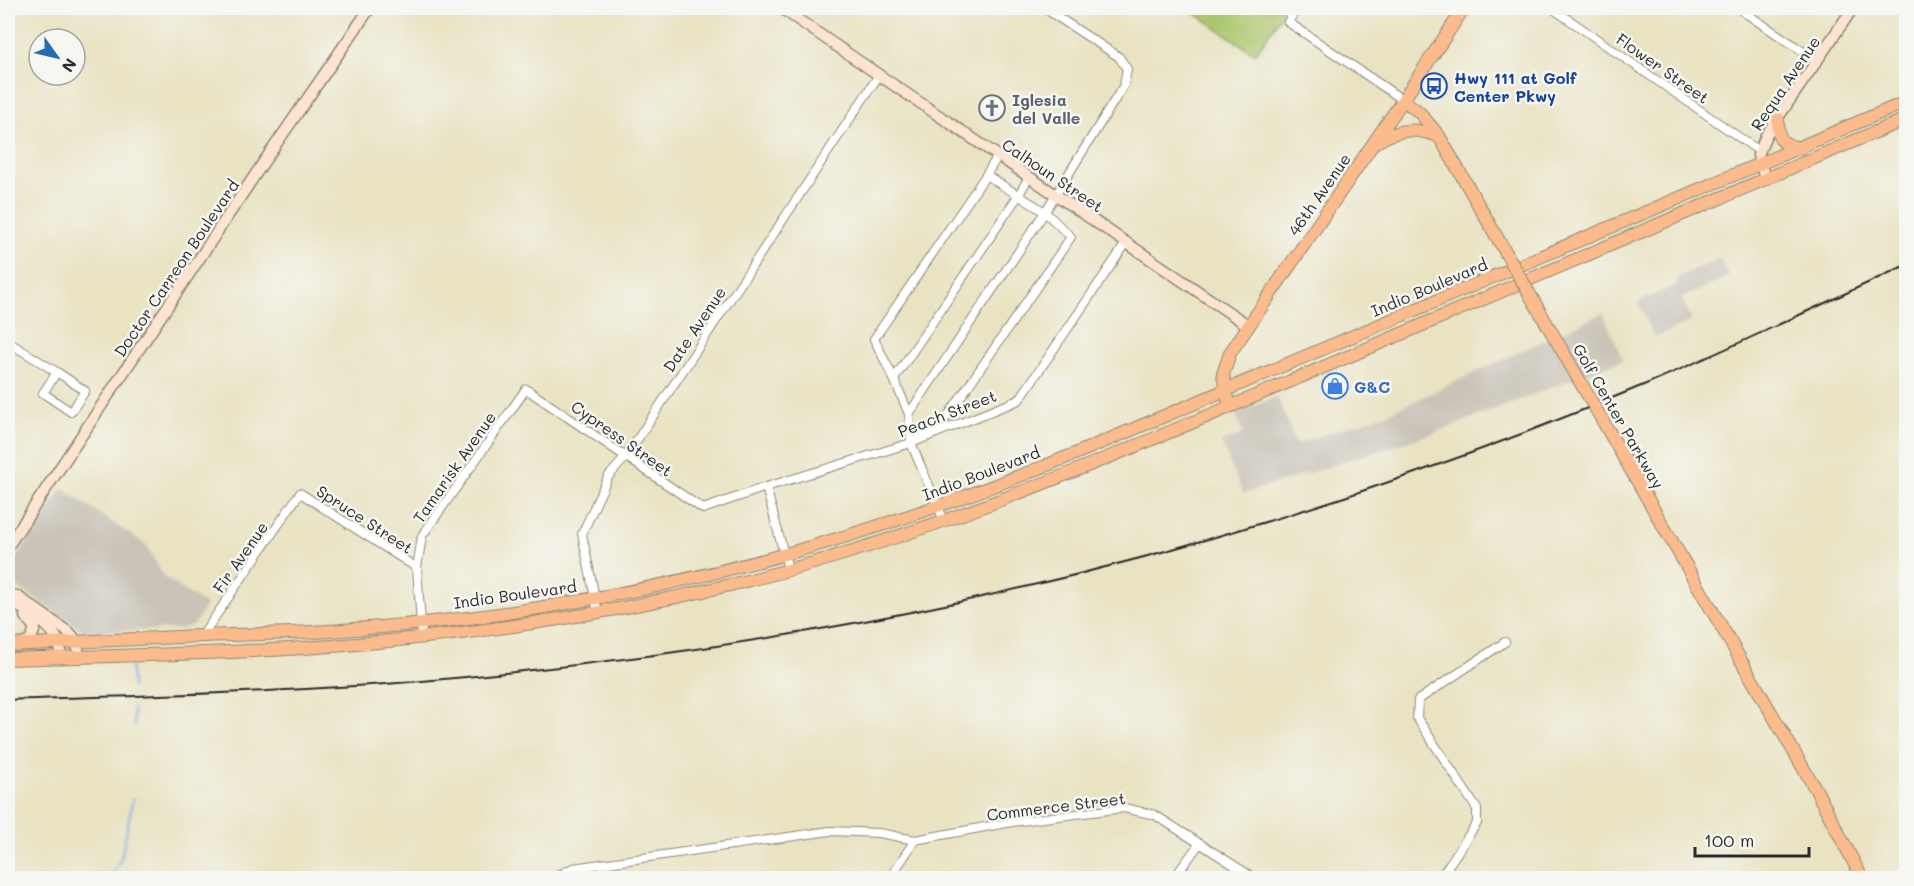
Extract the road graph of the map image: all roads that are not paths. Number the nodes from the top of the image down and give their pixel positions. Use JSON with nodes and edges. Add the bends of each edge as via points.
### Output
{"nodes":[{"id":1,"x":370,"y":8,"type":"edge"},
{"id":2,"x":782,"y":8,"type":"edge"},
{"id":3,"x":1044,"y":8,"type":"edge"},
{"id":4,"x":1297,"y":8,"type":"edge"},
{"id":5,"x":1464,"y":8,"type":"edge"},
{"id":6,"x":1552,"y":8,"type":"edge"},
{"id":7,"x":1738,"y":8,"type":"edge"},
{"id":8,"x":1853,"y":8,"type":"edge"},
{"id":9,"x":1817,"y":61,"type":"junction"},
{"id":10,"x":879,"y":75,"type":"junction"},
{"id":11,"x":1403,"y":100,"type":"junction"},
{"id":12,"x":1906,"y":102,"type":"edge"},
{"id":13,"x":1778,"y":118,"type":"junction"},
{"id":14,"x":1906,"y":119,"type":"edge"},
{"id":15,"x":1439,"y":136,"type":"junction"},
{"id":16,"x":1374,"y":143,"type":"junction"},
{"id":17,"x":1801,"y":147,"type":"junction"},
{"id":18,"x":1760,"y":151,"type":"junction"},
{"id":19,"x":998,"y":156,"type":"junction"},
{"id":20,"x":1760,"y":164,"type":"junction"},
{"id":21,"x":986,"y":175,"type":"junction"},
{"id":22,"x":1029,"y":177,"type":"junction"},
{"id":23,"x":1765,"y":179,"type":"junction"},
{"id":24,"x":1055,"y":195,"type":"junction"},
{"id":25,"x":1018,"y":196,"type":"junction"},
{"id":26,"x":1664,"y":205,"type":"junction"},
{"id":27,"x":1045,"y":212,"type":"junction"},
{"id":28,"x":1127,"y":242,"type":"junction"},
{"id":29,"x":1614,"y":244,"type":"junction"},
{"id":30,"x":1249,"y":326,"type":"junction"},
{"id":31,"x":8,"y":342,"type":"edge"},
{"id":32,"x":57,"y":372,"type":"junction"},
{"id":33,"x":894,"y":379,"type":"junction"},
{"id":34,"x":525,"y":389,"type":"joint"},
{"id":35,"x":1226,"y":392,"type":"junction"},
{"id":36,"x":1229,"y":406,"type":"junction"},
{"id":37,"x":909,"y":414,"type":"junction"},
{"id":38,"x":911,"y":443,"type":"junction"},
{"id":39,"x":625,"y":458,"type":"junction"},
{"id":40,"x":766,"y":488,"type":"junction"},
{"id":41,"x":300,"y":493,"type":"joint"},
{"id":42,"x":938,"y":507,"type":"junction"},
{"id":43,"x":703,"y":509,"type":"joint"},
{"id":44,"x":944,"y":521,"type":"junction"},
{"id":45,"x":8,"y":546,"type":"edge"},
{"id":46,"x":784,"y":555,"type":"junction"},
{"id":47,"x":417,"y":568,"type":"junction"},
{"id":48,"x":788,"y":569,"type":"junction"},
{"id":49,"x":9,"y":598,"type":"edge"},
{"id":50,"x":595,"y":598,"type":"junction"},
{"id":51,"x":598,"y":613,"type":"junction"},
{"id":52,"x":420,"y":623,"type":"junction"},
{"id":53,"x":202,"y":636,"type":"junction"},
{"id":54,"x":422,"y":638,"type":"junction"},
{"id":55,"x":58,"y":642,"type":"junction"},
{"id":56,"x":77,"y":642,"type":"junction"},
{"id":57,"x":1505,"y":642,"type":"dead end"},
{"id":58,"x":24,"y":644,"type":"junction"},
{"id":59,"x":8,"y":645,"type":"edge"},
{"id":60,"x":60,"y":657,"type":"junction"},
{"id":61,"x":79,"y":657,"type":"junction"},
{"id":62,"x":8,"y":659,"type":"edge"},
{"id":63,"x":915,"y":840,"type":"junction"},
{"id":64,"x":1200,"y":843,"type":"junction"},
{"id":65,"x":553,"y":879,"type":"edge"},
{"id":66,"x":890,"y":879,"type":"edge"},
{"id":67,"x":1174,"y":879,"type":"edge"},
{"id":68,"x":1254,"y":879,"type":"edge"},
{"id":69,"x":1440,"y":879,"type":"edge"},
{"id":70,"x":1862,"y":879,"type":"edge"}],
"edges":[{"from":1,"to":45,"type":"main road","name":"Doctor Carreon Boulevard"},
{"from":2,"to":10,"type":"main road","name":"Calhoun Street"},
{"from":3,"to":24,"type":"street","via":[[1119,57],[1127,69],[1125,85]]},
{"from":4,"to":11,"type":"street","name":"Golf Center Parkway","via":[[1288,22]]},
{"from":5,"to":11,"type":"main road","name":"46th Avenue"},
{"from":6,"to":18,"type":"street","name":"Flower Street"},
{"from":7,"to":9,"type":"street"},
{"from":8,"to":9,"type":"main road","name":"Requa Avenue"},
{"from":9,"to":13,"type":"main road","name":"Requa Avenue"},
{"from":10,"to":19,"type":"main road","name":"Calhoun Street"},
{"from":10,"to":39,"type":"street","name":"Date Avenue"},
{"from":11,"to":15,"type":"main road","name":"Golf Center Parkway"},
{"from":11,"to":16,"type":"main road","name":"46th Avenue"},
{"from":12,"to":17,"type":"main road","name":"Indio Boulevard"},
{"from":13,"to":17,"type":"main road","via":[[1782,141]]},
{"from":13,"to":18,"type":"main road","name":"Requa Avenue"},
{"from":14,"to":23,"type":"main road","name":"Indio Boulevard"},
{"from":15,"to":16,"type":"main road","via":[[1406,130],[1393,132]]},
{"from":15,"to":70,"type":"main road","name":"Golf Center Parkway","bridge":true,"via":[[1817,791]]},
{"from":16,"to":30,"type":"main road","name":"46th Avenue"},
{"from":17,"to":20,"type":"main road","name":"Indio Boulevard"},
{"from":18,"to":20,"type":"main road","name":"Requa Avenue"},
{"from":19,"to":21,"type":"street"},
{"from":19,"to":22,"type":"main road","name":"Calhoun Street"},
{"from":20,"to":23,"type":"main road","name":"Requa Avenue"},
{"from":20,"to":26,"type":"main road","name":"Indio Boulevard"},
{"from":21,"to":25,"type":"street"},
{"from":21,"to":33,"type":"street","via":[[874,339]]},
{"from":22,"to":24,"type":"main road","name":"Calhoun Street"},
{"from":22,"to":25,"type":"street"},
{"from":23,"to":29,"type":"main road","name":"Indio Boulevard"},
{"from":24,"to":27,"type":"street"},
{"from":24,"to":28,"type":"main road","name":"Calhoun Street"},
{"from":25,"to":27,"type":"street"},
{"from":25,"to":33,"type":"street"},
{"from":26,"to":29,"type":"main road","via":[[1645,221],[1624,231]]},
{"from":26,"to":35,"type":"main road","name":"Indio Boulevard"},
{"from":27,"to":37,"type":"street"},
{"from":27,"to":38,"type":"street","via":[[1071,237],[947,417]]},
{"from":28,"to":30,"type":"main road","name":"Calhoun Street"},
{"from":28,"to":38,"type":"street","name":"Peach Street","via":[[1019,400]]},
{"from":29,"to":36,"type":"main road","name":"Indio Boulevard"},
{"from":30,"to":35,"type":"main road","name":"46th Avenue","via":[[1225,364]]},
{"from":31,"to":32,"type":"street"},
{"from":32,"to":32,"type":"street","via":[[86,391],[71,411],[43,393]]},
{"from":33,"to":37,"type":"street"},
{"from":34,"to":39,"type":"street","name":"Cypress Street"},
{"from":34,"to":47,"type":"street","name":"Tamarisk Avenue","via":[[423,536]]},
{"from":35,"to":36,"type":"main road","name":"46th Avenue"},
{"from":35,"to":42,"type":"main road","name":"Indio Boulevard"},
{"from":36,"to":44,"type":"main road","name":"Indio Boulevard","via":[[1014,496]]},
{"from":37,"to":38,"type":"street"},
{"from":38,"to":40,"type":"street","name":"Peach Street"},
{"from":38,"to":42,"type":"street"},
{"from":39,"to":43,"type":"street","name":"Cypress Street"},
{"from":39,"to":50,"type":"street","name":"Date Avenue","via":[[608,477],[582,534]]},
{"from":40,"to":43,"type":"street","name":"Peach Street"},
{"from":40,"to":46,"type":"street"},
{"from":41,"to":47,"type":"street","name":"Spruce Street"},
{"from":41,"to":53,"type":"street","name":"Fir Avenue"},
{"from":42,"to":44,"type":"street"},
{"from":42,"to":46,"type":"main road","name":"Indio Boulevard"},
{"from":44,"to":48,"type":"main road","name":"Indio Boulevard"},
{"from":46,"to":48,"type":"street"},
{"from":46,"to":50,"type":"main road","name":"Indio Boulevard"},
{"from":47,"to":52,"type":"street","name":"Tamarisk Avenue"},
{"from":48,"to":51,"type":"main road","name":"Indio Boulevard"},
{"from":49,"to":55,"type":"main road","via":[[40,621]]},
{"from":49,"to":56,"type":"main road","via":[[17,596],[64,628]]},
{"from":49,"to":58,"type":"main road","via":[[35,628]]},
{"from":50,"to":51,"type":"street","name":"Date Avenue"},
{"from":50,"to":52,"type":"main road","name":"Indio Boulevard"},
{"from":51,"to":54,"type":"main road","name":"Indio Boulevard"},
{"from":52,"to":53,"type":"main road","name":"Indio Boulevard"},
{"from":52,"to":54,"type":"street","name":"Tamarisk Avenue"},
{"from":53,"to":56,"type":"main road","name":"Indio Boulevard"},
{"from":54,"to":61,"type":"main road","name":"Indio Boulevard","via":[[308,648]]},
{"from":55,"to":56,"type":"main road","name":"Indio Boulevard"},
{"from":55,"to":58,"type":"main road","name":"Indio Boulevard"},
{"from":55,"to":60,"type":"main road"},
{"from":56,"to":61,"type":"main road"},
{"from":57,"to":69,"type":"street","via":[[1418,700],[1417,718],[1477,808],[1477,823]]},
{"from":58,"to":59,"type":"main road","name":"Indio Boulevard"},
{"from":60,"to":61,"type":"main road","name":"Indio Boulevard"},
{"from":60,"to":62,"type":"main road","name":"Indio Boulevard"},
{"from":63,"to":64,"type":"street","name":"Commerce Street","via":[[1012,822],[1124,808],[1155,815]]},
{"from":63,"to":65,"type":"street","via":[[879,832],[830,831],[573,868]]},
{"from":63,"to":66,"type":"street"},
{"from":64,"to":67,"type":"street"},
{"from":64,"to":68,"type":"street","name":"Commerce Street"}]}
